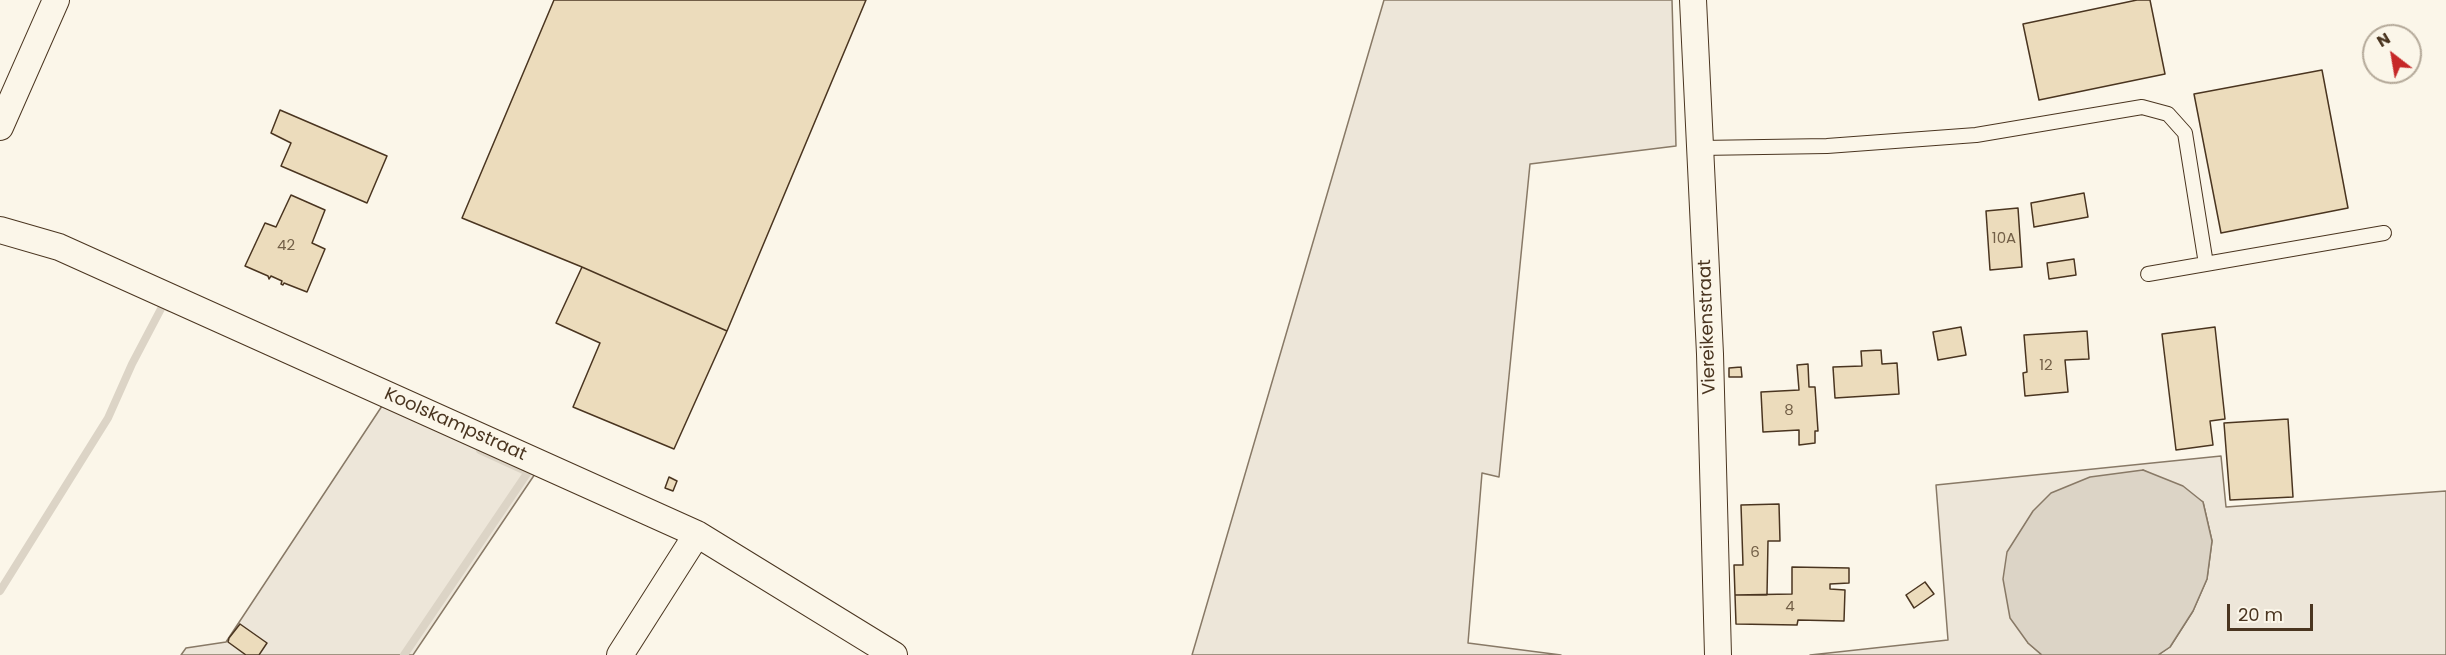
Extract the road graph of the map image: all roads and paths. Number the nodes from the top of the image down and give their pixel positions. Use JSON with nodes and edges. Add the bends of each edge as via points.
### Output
{"nodes":[{"id":1,"x":56,"y":0,"type":"edge"},
{"id":2,"x":1693,"y":0,"type":"edge"},
{"id":3,"x":0,"y":127,"type":"edge"},
{"id":4,"x":1700,"y":148,"type":"junction"},
{"id":5,"x":0,"y":230,"type":"edge"},
{"id":6,"x":2384,"y":233,"type":"dead end"},
{"id":7,"x":2206,"y":264,"type":"junction"},
{"id":8,"x":2148,"y":274,"type":"dead end"},
{"id":9,"x":697,"y":534,"type":"junction"},
{"id":10,"x":620,"y":655,"type":"edge"},
{"id":11,"x":894,"y":655,"type":"edge"},
{"id":12,"x":1718,"y":655,"type":"edge"}],
"edges":[{"from":1,"to":3,"type":"street"},
{"from":2,"to":4,"type":"street","name":"Viereikenstraat"},
{"from":4,"to":7,"type":"lane","via":[[1827,146],[1976,135],[2142,107],[2168,114],[2185,133]]},
{"from":4,"to":12,"type":"street","name":"Viereikenstraat"},
{"from":5,"to":9,"type":"street","name":"Koolskampstraat","via":[[59,247]]},
{"from":6,"to":7,"type":"lane"},
{"from":7,"to":8,"type":"lane"},
{"from":9,"to":10,"type":"street"},
{"from":9,"to":11,"type":"street","name":"Koolskampstraat"}]}
